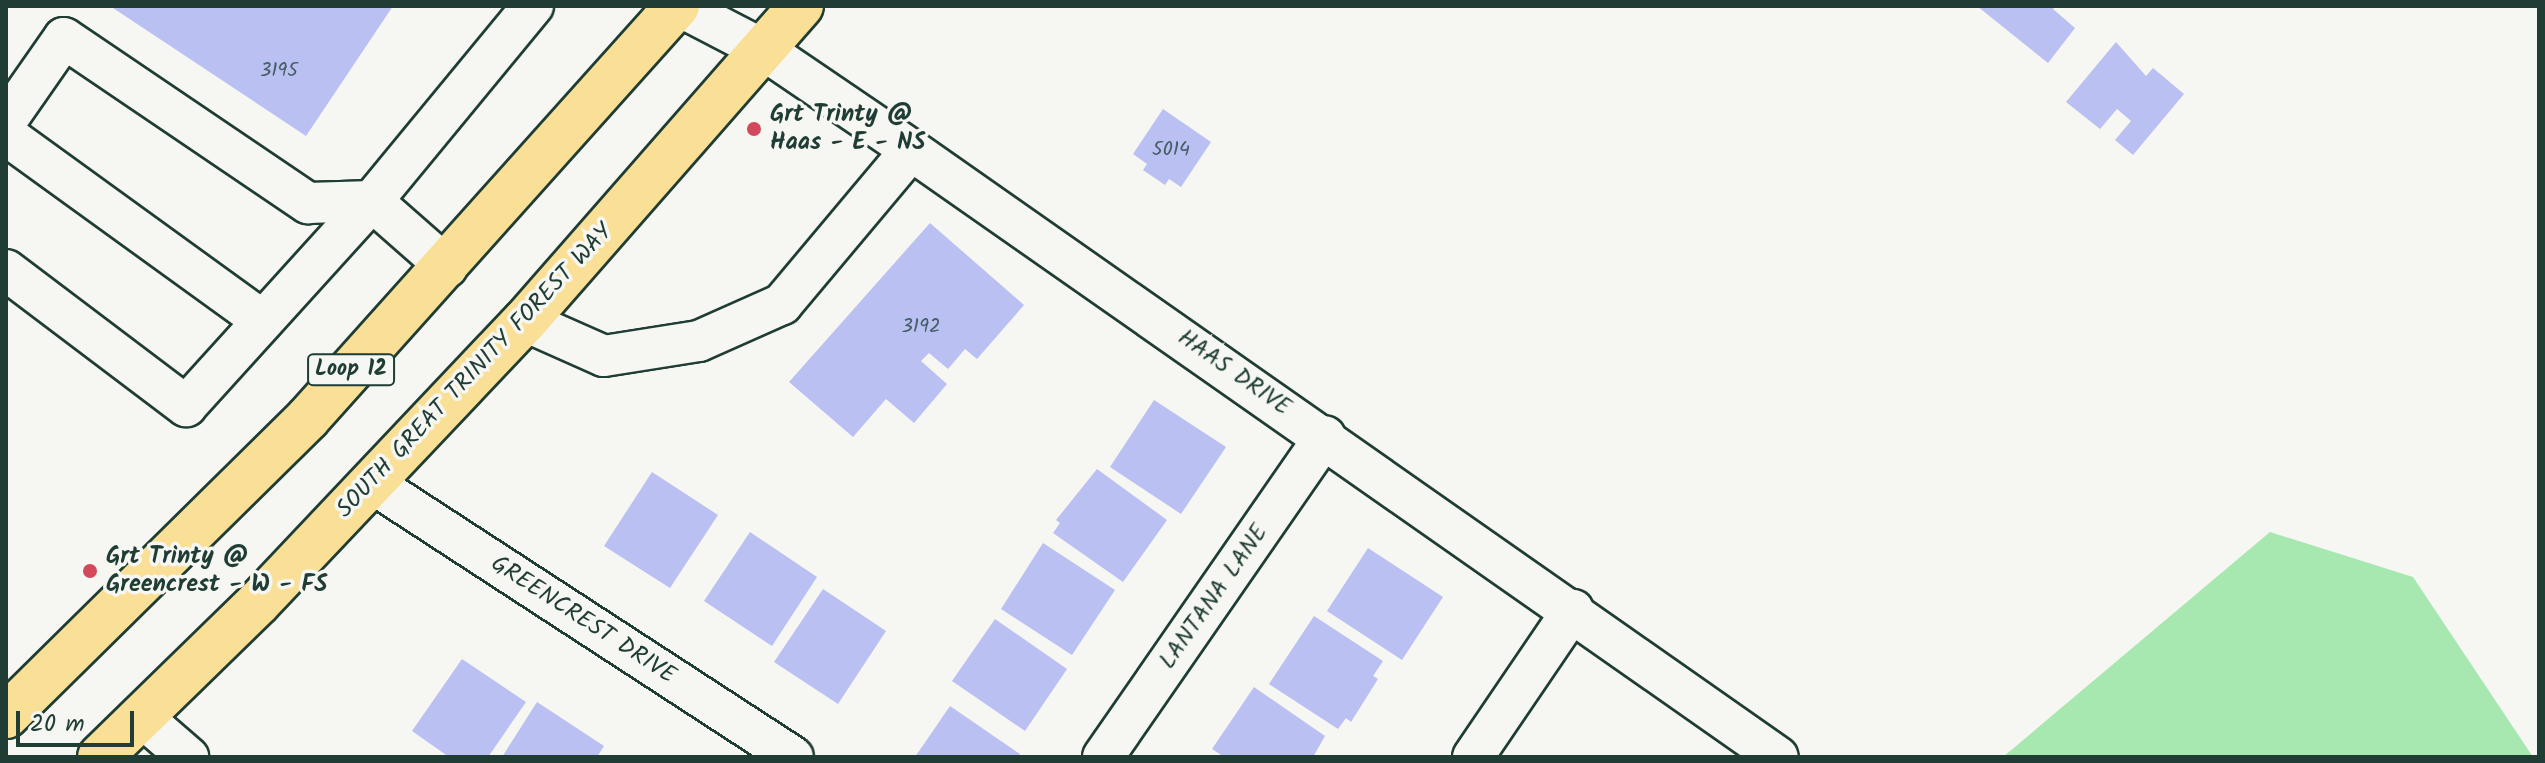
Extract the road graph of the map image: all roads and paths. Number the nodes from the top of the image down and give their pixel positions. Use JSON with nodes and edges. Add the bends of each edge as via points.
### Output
{"nodes":[{"id":1,"x":533,"y":6,"type":"edge"},
{"id":2,"x":678,"y":6,"type":"edge"},
{"id":3,"x":801,"y":6,"type":"edge"},
{"id":4,"x":764,"y":50,"type":"junction"},
{"id":5,"x":6,"y":121,"type":"edge"},
{"id":6,"x":6,"y":135,"type":"edge"},
{"id":7,"x":911,"y":150,"type":"junction"},
{"id":8,"x":372,"y":201,"type":"junction"},
{"id":9,"x":447,"y":267,"type":"junction"},
{"id":10,"x":6,"y":270,"type":"edge"},
{"id":11,"x":263,"y":321,"type":"junction"},
{"id":12,"x":525,"y":321,"type":"junction"},
{"id":13,"x":1325,"y":436,"type":"junction"},
{"id":14,"x":372,"y":483,"type":"junction"},
{"id":15,"x":1573,"y":610,"type":"junction"},
{"id":16,"x":6,"y":716,"type":"edge"},
{"id":17,"x":143,"y":718,"type":"junction"},
{"id":18,"x":100,"y":757,"type":"edge"},
{"id":19,"x":188,"y":757,"type":"edge"},
{"id":20,"x":793,"y":757,"type":"edge"},
{"id":21,"x":1103,"y":757,"type":"edge"},
{"id":22,"x":1473,"y":757,"type":"edge"},
{"id":23,"x":1778,"y":757,"type":"edge"}],
"edges":[{"from":1,"to":8,"type":"street"},
{"from":2,"to":4,"type":"street","name":"HAAS DRIVE"},
{"from":2,"to":9,"type":"main road","number":"Loop 12"},
{"from":3,"to":4,"type":"main road","name":"SOUTH GREAT TRINITY FOREST WAY"},
{"from":4,"to":7,"type":"street","name":"HAAS DRIVE"},
{"from":4,"to":12,"type":"main road","name":"SOUTH GREAT TRINITY FOREST WAY"},
{"from":5,"to":8,"type":"street","via":[[64,38],[308,203]]},
{"from":6,"to":11,"type":"street"},
{"from":7,"to":12,"type":"street","via":[[782,304],[699,341],[604,356]]},
{"from":7,"to":13,"type":"street","name":"HAAS DRIVE"},
{"from":8,"to":9,"type":"street"},
{"from":8,"to":11,"type":"street"},
{"from":9,"to":16,"type":"main road","number":"Loop 12","via":[[265,461]]},
{"from":10,"to":11,"type":"street","via":[[186,406]]},
{"from":12,"to":14,"type":"main road","name":"SOUTH GREAT TRINITY FOREST WAY"},
{"from":13,"to":15,"type":"street","name":"HAAS DRIVE"},
{"from":13,"to":21,"type":"street","name":"LANTANA LANE"},
{"from":14,"to":17,"type":"main road","name":"SOUTH GREAT TRINITY FOREST WAY"},
{"from":14,"to":20,"type":"street","name":"GREENCREST DRIVE"},
{"from":15,"to":22,"type":"street"},
{"from":15,"to":23,"type":"street","name":"HAAS DRIVE"},
{"from":17,"to":18,"type":"main road","name":"SOUTH GREAT TRINITY FOREST WAY"},
{"from":17,"to":19,"type":"street"}]}
